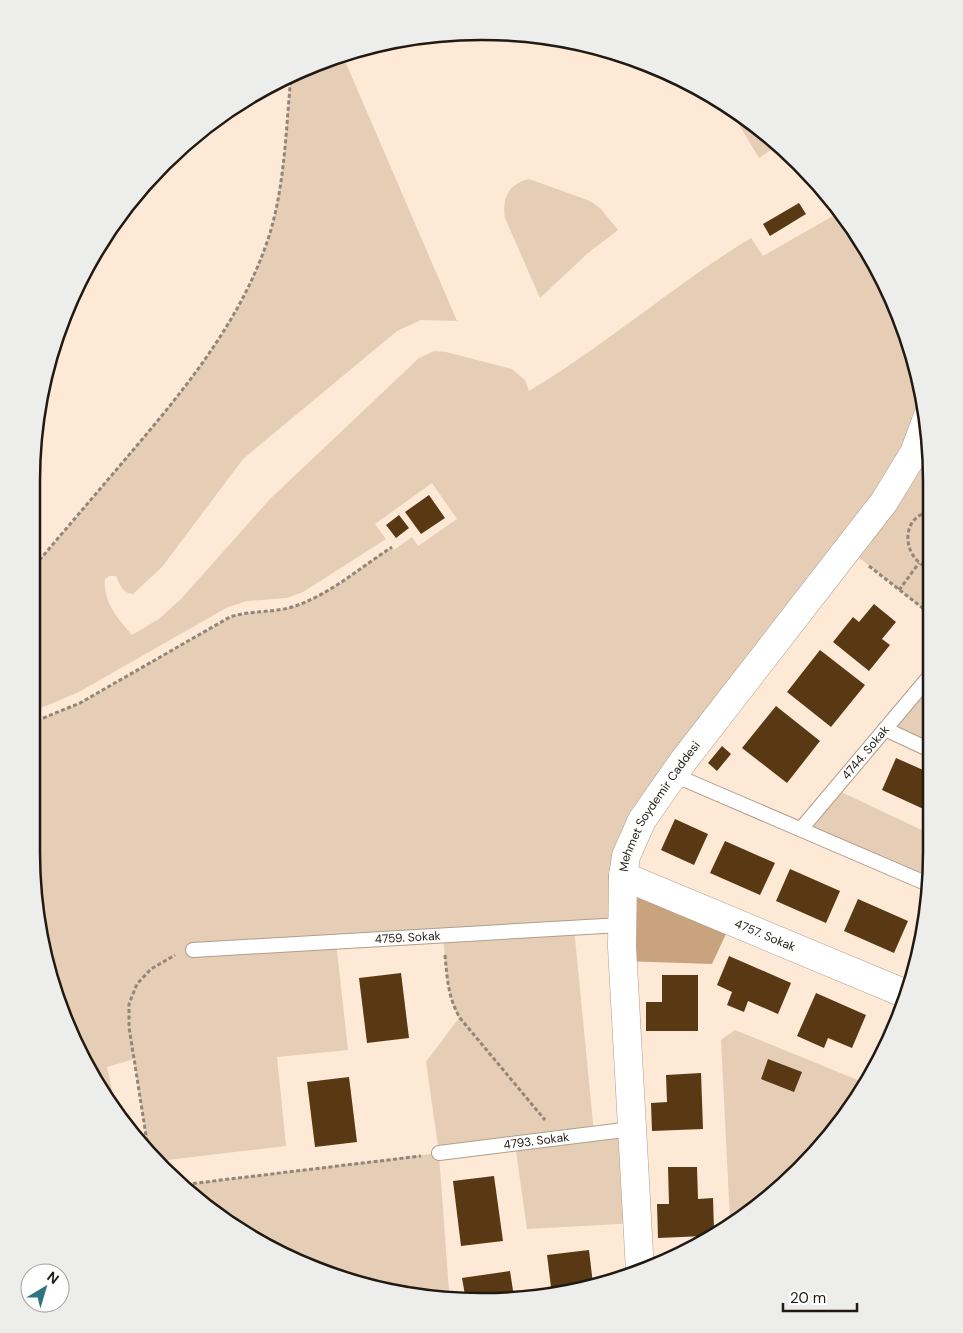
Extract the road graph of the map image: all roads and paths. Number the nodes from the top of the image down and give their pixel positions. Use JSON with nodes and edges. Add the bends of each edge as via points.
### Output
{"nodes":[{"id":1,"x":290,"y":84,"type":"edge"},
{"id":2,"x":922,"y":450,"type":"edge"},
{"id":3,"x":923,"y":515,"type":"edge"},
{"id":4,"x":392,"y":547,"type":"dead end"},
{"id":5,"x":847,"y":549,"type":"junction"},
{"id":6,"x":40,"y":559,"type":"edge"},
{"id":7,"x":919,"y":563,"type":"junction"},
{"id":8,"x":923,"y":565,"type":"edge"},
{"id":9,"x":900,"y":590,"type":"junction"},
{"id":10,"x":923,"y":608,"type":"edge"},
{"id":11,"x":923,"y":684,"type":"edge"},
{"id":12,"x":40,"y":719,"type":"edge"},
{"id":13,"x":885,"y":729,"type":"junction"},
{"id":14,"x":923,"y":747,"type":"edge"},
{"id":15,"x":674,"y":775,"type":"junction"},
{"id":16,"x":801,"y":829,"type":"junction"},
{"id":17,"x":623,"y":876,"type":"junction"},
{"id":18,"x":922,"y":881,"type":"edge"},
{"id":19,"x":621,"y":926,"type":"junction"},
{"id":20,"x":443,"y":936,"type":"junction"},
{"id":21,"x":193,"y":950,"type":"joint"},
{"id":22,"x":900,"y":992,"type":"edge"},
{"id":23,"x":632,"y":1129,"type":"junction"},
{"id":24,"x":560,"y":1138,"type":"junction"},
{"id":25,"x":147,"y":1139,"type":"edge"},
{"id":26,"x":439,"y":1153,"type":"joint"},
{"id":27,"x":191,"y":1184,"type":"edge"},
{"id":28,"x":640,"y":1263,"type":"edge"}],
"edges":[{"from":1,"to":6,"type":"path","via":[[280,181],[270,233],[244,295],[190,383]]},
{"from":2,"to":5,"type":"street","name":"Mehmet Soydemir Caddesi"},
{"from":3,"to":7,"type":"path","via":[[916,519],[907,537],[908,547]]},
{"from":4,"to":12,"type":"path","via":[[306,602],[289,608],[247,611],[230,617],[80,703]]},
{"from":5,"to":9,"type":"path"},
{"from":5,"to":15,"type":"street","name":"Mehmet Soydemir Caddesi"},
{"from":7,"to":8,"type":"path"},
{"from":7,"to":9,"type":"path"},
{"from":9,"to":10,"type":"path"},
{"from":11,"to":13,"type":"lane","name":"4744. Sokak"},
{"from":13,"to":14,"type":"lane"},
{"from":13,"to":16,"type":"lane","name":"4744. Sokak"},
{"from":15,"to":16,"type":"lane"},
{"from":15,"to":17,"type":"street","name":"Mehmet Soydemir Caddesi","via":[[635,833]]},
{"from":16,"to":18,"type":"lane"},
{"from":17,"to":19,"type":"street","name":"Mehmet Soydemir Caddesi"},
{"from":17,"to":22,"type":"street","name":"4757. Sokak"},
{"from":19,"to":20,"type":"lane","name":"4759. Sokak"},
{"from":19,"to":23,"type":"street","name":"Mehmet Soydemir Caddesi"},
{"from":20,"to":21,"type":"lane","name":"4759. Sokak"},
{"from":20,"to":24,"type":"path","via":[[449,992],[456,1012]]},
{"from":21,"to":25,"type":"path","via":[[170,956],[150,969],[136,984],[129,1004],[129,1027]]},
{"from":23,"to":24,"type":"lane","name":"4793. Sokak"},
{"from":23,"to":28,"type":"street","name":"Mehmet Soydemir Caddesi"},
{"from":24,"to":26,"type":"lane","name":"4793. Sokak"},
{"from":26,"to":27,"type":"path"}]}
